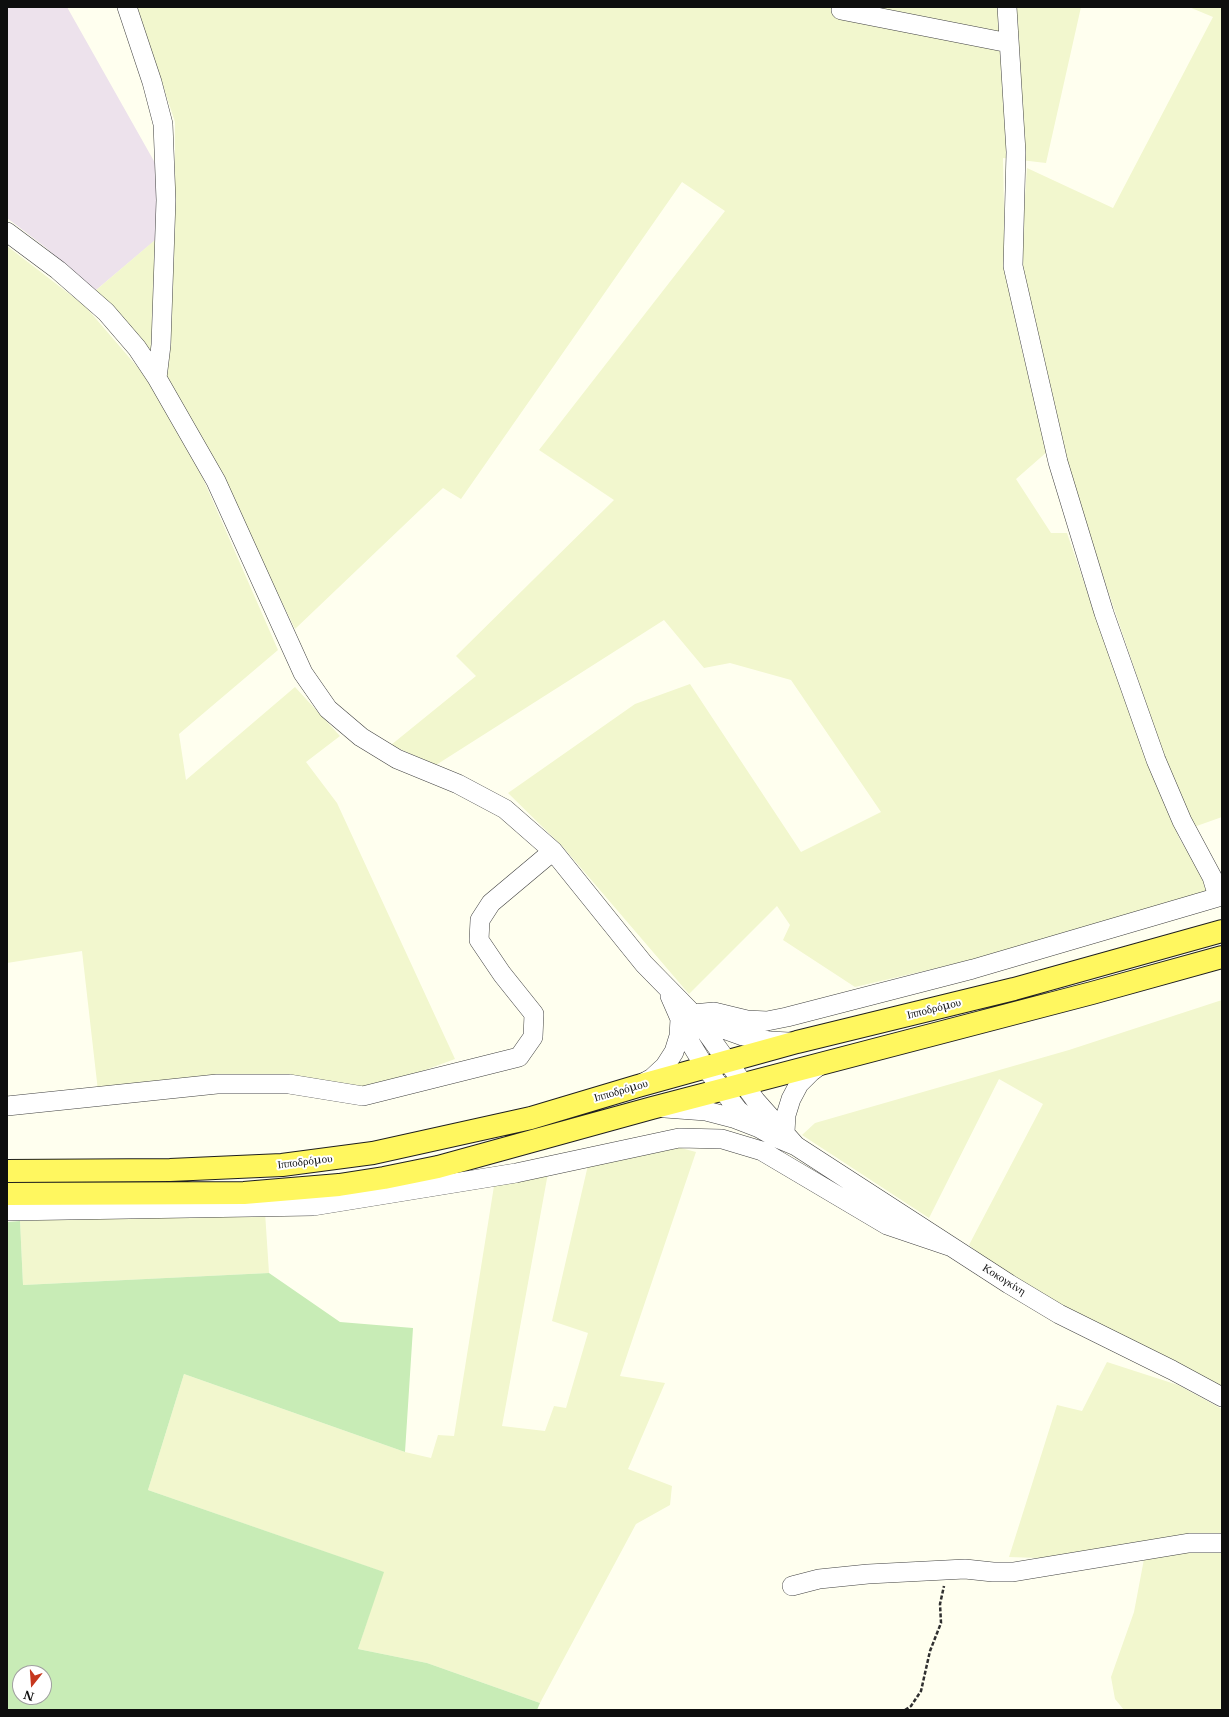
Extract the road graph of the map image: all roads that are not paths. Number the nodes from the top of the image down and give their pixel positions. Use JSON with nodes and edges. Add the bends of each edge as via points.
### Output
{"nodes":[{"id":1,"x":127,"y":7,"type":"edge"},
{"id":2,"x":1007,"y":7,"type":"edge"},
{"id":3,"x":841,"y":10,"type":"dead end"},
{"id":4,"x":1009,"y":43,"type":"junction"},
{"id":5,"x":7,"y":232,"type":"edge"},
{"id":6,"x":157,"y":378,"type":"junction"},
{"id":7,"x":553,"y":851,"type":"junction"},
{"id":8,"x":1220,"y":897,"type":"edge"},
{"id":9,"x":1222,"y":931,"type":"edge"},
{"id":10,"x":1222,"y":957,"type":"edge"},
{"id":11,"x":687,"y":1017,"type":"junction"},
{"id":12,"x":797,"y":1042,"type":"junction"},
{"id":13,"x":729,"y":1061,"type":"junction"},
{"id":14,"x":824,"y":1062,"type":"junction"},
{"id":15,"x":705,"y":1067,"type":"junction"},
{"id":16,"x":744,"y":1083,"type":"junction"},
{"id":17,"x":638,"y":1086,"type":"junction"},
{"id":18,"x":721,"y":1089,"type":"junction"},
{"id":19,"x":7,"y":1106,"type":"edge"},
{"id":20,"x":652,"y":1108,"type":"junction"},
{"id":21,"x":759,"y":1128,"type":"junction"},
{"id":22,"x":791,"y":1139,"type":"junction"},
{"id":23,"x":7,"y":1171,"type":"edge"},
{"id":24,"x":7,"y":1194,"type":"edge"},
{"id":25,"x":7,"y":1211,"type":"edge"},
{"id":26,"x":952,"y":1246,"type":"junction"},
{"id":27,"x":1222,"y":1397,"type":"edge"},
{"id":28,"x":1222,"y":1543,"type":"edge"},
{"id":29,"x":792,"y":1586,"type":"dead end"}],
"edges":[{"from":1,"to":6,"type":"street","via":[[163,124],[166,200],[161,345]]},
{"from":2,"to":4,"type":"street"},
{"from":3,"to":4,"type":"street"},
{"from":4,"to":8,"type":"street","via":[[1016,152],[1013,266],[1058,462],[1104,613],[1156,760],[1182,821]]},
{"from":5,"to":6,"type":"street","via":[[58,270],[106,312],[137,348]]},
{"from":6,"to":7,"type":"street","via":[[216,481],[302,673],[328,709],[360,737],[397,759],[458,784],[505,809]]},
{"from":7,"to":11,"type":"street","via":[[644,964],[664,984]]},
{"from":7,"to":19,"type":"street","via":[[491,903],[480,920],[479,940],[534,1014],[533,1037],[519,1057],[363,1096],[289,1084],[217,1084]]},
{"from":8,"to":11,"type":"street","via":[[973,969],[786,1017],[767,1021],[747,1020],[714,1012]]},
{"from":9,"to":12,"type":"main road","name":"Ιπποδρόμου","via":[[1014,989]]},
{"from":10,"to":14,"type":"main road","via":[[1092,994]]},
{"from":11,"to":12,"type":"street","via":[[743,1036]]},
{"from":11,"to":13,"type":"street"},
{"from":11,"to":15,"type":"street"},
{"from":11,"to":17,"type":"street","via":[[674,1052],[665,1066]]},
{"from":12,"to":13,"type":"main road","name":"Ιπποδρόμου"},
{"from":13,"to":15,"type":"main road","name":"Ιπποδρόμου"},
{"from":13,"to":16,"type":"street"},
{"from":14,"to":16,"type":"main road"},
{"from":14,"to":22,"type":"street","via":[[799,1084],[791,1099],[786,1115]]},
{"from":15,"to":17,"type":"main road","name":"Ιπποδρόμου"},
{"from":15,"to":18,"type":"street"},
{"from":16,"to":18,"type":"main road"},
{"from":16,"to":22,"type":"street","via":[[769,1118]]},
{"from":17,"to":23,"type":"main road","name":"Ιπποδρόμου","via":[[531,1118],[373,1153],[282,1165],[170,1170]]},
{"from":18,"to":20,"type":"main road"},
{"from":18,"to":21,"type":"street","via":[[738,1110]]},
{"from":20,"to":21,"type":"street","via":[[706,1111]]},
{"from":20,"to":24,"type":"main road","via":[[438,1167],[339,1185],[244,1193]]},
{"from":21,"to":22,"type":"street","via":[[777,1138]]},
{"from":22,"to":26,"type":"street","name":"Κοκογκίνη"},
{"from":25,"to":26,"type":"street","via":[[313,1206],[516,1173],[679,1138],[722,1139],[762,1151],[887,1225]]},
{"from":26,"to":27,"type":"street","name":"Κοκογκίνη","via":[[1059,1314]]},
{"from":28,"to":29,"type":"street","via":[[1189,1543],[1013,1572],[966,1569],[868,1574],[819,1579]]}]}
